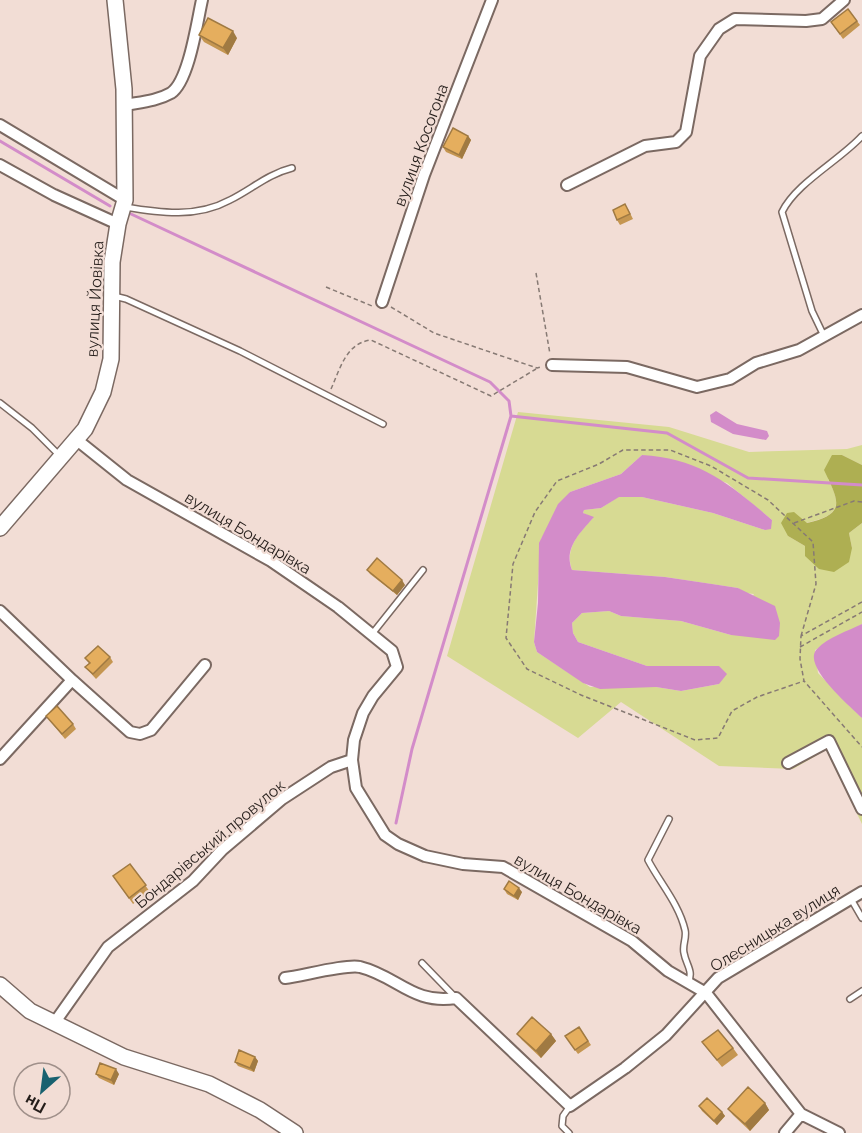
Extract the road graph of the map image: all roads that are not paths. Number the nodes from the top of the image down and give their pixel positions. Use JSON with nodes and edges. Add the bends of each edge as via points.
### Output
{"nodes":[{"id":1,"x":115,"y":0,"type":"edge"},
{"id":2,"x":202,"y":0,"type":"edge"},
{"id":3,"x":492,"y":0,"type":"edge"},
{"id":4,"x":844,"y":0,"type":"edge"},
{"id":5,"x":125,"y":105,"type":"junction"},
{"id":6,"x":0,"y":125,"type":"edge"},
{"id":7,"x":862,"y":136,"type":"edge"},
{"id":8,"x":0,"y":165,"type":"edge"},
{"id":9,"x":292,"y":168,"type":"dead end"},
{"id":10,"x":567,"y":185,"type":"dead end"},
{"id":11,"x":124,"y":203,"type":"junction"},
{"id":12,"x":118,"y":224,"type":"junction"},
{"id":13,"x":111,"y":296,"type":"junction"},
{"id":14,"x":382,"y":302,"type":"road end"},
{"id":15,"x":862,"y":315,"type":"edge"},
{"id":16,"x":825,"y":338,"type":"junction"},
{"id":17,"x":552,"y":365,"type":"road end"},
{"id":18,"x":0,"y":403,"type":"edge"},
{"id":19,"x":383,"y":424,"type":"dead end"},
{"id":20,"x":77,"y":440,"type":"junction"},
{"id":21,"x":61,"y":457,"type":"junction"},
{"id":22,"x":0,"y":528,"type":"edge"},
{"id":23,"x":423,"y":570,"type":"dead end"},
{"id":24,"x":0,"y":611,"type":"edge"},
{"id":25,"x":372,"y":634,"type":"junction"},
{"id":26,"x":206,"y":665,"type":"dead end"},
{"id":27,"x":72,"y":680,"type":"junction"},
{"id":28,"x":0,"y":759,"type":"edge"},
{"id":29,"x":352,"y":760,"type":"junction"},
{"id":30,"x":788,"y":763,"type":"dead end"},
{"id":31,"x":862,"y":809,"type":"edge"},
{"id":32,"x":669,"y":819,"type":"dead end"},
{"id":33,"x":862,"y":892,"type":"edge"},
{"id":34,"x":851,"y":899,"type":"junction"},
{"id":35,"x":862,"y":918,"type":"edge"},
{"id":36,"x":422,"y":963,"type":"dead end"},
{"id":37,"x":285,"y":978,"type":"dead end"},
{"id":38,"x":688,"y":983,"type":"junction"},
{"id":39,"x":0,"y":985,"type":"edge"},
{"id":40,"x":862,"y":991,"type":"edge"},
{"id":41,"x":706,"y":993,"type":"junction"},
{"id":42,"x":456,"y":998,"type":"junction"},
{"id":43,"x":850,"y":999,"type":"dead end"},
{"id":44,"x":54,"y":1022,"type":"junction"},
{"id":45,"x":570,"y":1106,"type":"junction"},
{"id":46,"x":801,"y":1114,"type":"junction"},
{"id":47,"x":295,"y":1133,"type":"edge"},
{"id":48,"x":569,"y":1133,"type":"edge"},
{"id":49,"x":785,"y":1133,"type":"edge"},
{"id":50,"x":839,"y":1133,"type":"edge"}],
"edges":[{"from":1,"to":5,"type":"street","name":"вулиця Йовівка"},
{"from":2,"to":5,"type":"street","via":[[183,79],[173,92],[155,100]]},
{"from":3,"to":14,"type":"street","name":"вулиця Косогона","via":[[424,175]]},
{"from":4,"to":10,"type":"street","via":[[822,19],[735,19],[719,29],[700,56],[686,132],[676,142],[645,146]]},
{"from":5,"to":11,"type":"street","name":"вулиця Йовівка"},
{"from":6,"to":11,"type":"street"},
{"from":7,"to":16,"type":"lane","via":[[795,193],[782,212],[812,311]]},
{"from":8,"to":12,"type":"street"},
{"from":9,"to":11,"type":"lane","via":[[272,173],[207,211],[154,211]]},
{"from":11,"to":12,"type":"street","name":"вулиця Йовівка"},
{"from":12,"to":13,"type":"street","name":"вулиця Йовівка"},
{"from":13,"to":19,"type":"lane","via":[[126,299],[209,337]]},
{"from":13,"to":20,"type":"street","name":"вулиця Йовівка","via":[[108,375],[94,414]]},
{"from":15,"to":16,"type":"street"},
{"from":16,"to":17,"type":"street","via":[[756,363],[730,379],[697,387],[627,368]]},
{"from":18,"to":21,"type":"lane"},
{"from":20,"to":21,"type":"street","name":"вулиця Йовівка"},
{"from":20,"to":25,"type":"street","name":"вулиця Бондарівка","via":[[128,480],[271,561]]},
{"from":21,"to":22,"type":"street","name":"вулиця Йовівка"},
{"from":23,"to":25,"type":"lane"},
{"from":24,"to":27,"type":"street"},
{"from":25,"to":29,"type":"street","name":"вулиця Бондарівка","via":[[392,651],[397,667],[363,713]]},
{"from":26,"to":27,"type":"street","via":[[151,730],[140,734],[130,732]]},
{"from":27,"to":28,"type":"street"},
{"from":29,"to":38,"type":"street","name":"вулиця Бондарівка","via":[[356,788],[373,819],[398,844],[425,856],[503,867],[632,941]]},
{"from":29,"to":44,"type":"street","name":"Бондарівський провулок","via":[[332,767],[282,799],[222,850],[193,881],[108,947]]},
{"from":30,"to":31,"type":"street","via":[[829,741]]},
{"from":32,"to":38,"type":"lane","via":[[648,860],[686,932],[684,953],[691,973]]},
{"from":33,"to":34,"type":"street","name":"Олесницька вулиця"},
{"from":34,"to":35,"type":"lane"},
{"from":34,"to":41,"type":"street","name":"Олесницька вулиця","via":[[718,978]]},
{"from":36,"to":42,"type":"lane"},
{"from":37,"to":42,"type":"street","via":[[357,966],[422,998]]},
{"from":38,"to":41,"type":"street","name":"вулиця Бондарівка"},
{"from":39,"to":44,"type":"street","via":[[30,1011]]},
{"from":40,"to":43,"type":"lane"},
{"from":41,"to":45,"type":"street","name":"Олесницька вулиця","via":[[666,1035]]},
{"from":41,"to":46,"type":"street","name":"вулиця Бондарівка"},
{"from":42,"to":45,"type":"street"},
{"from":44,"to":47,"type":"street","via":[[124,1057],[209,1084]]},
{"from":45,"to":48,"type":"lane","via":[[562,1126]]},
{"from":46,"to":49,"type":"street"},
{"from":46,"to":50,"type":"street","name":"вулиця Бондарівка"}]}
